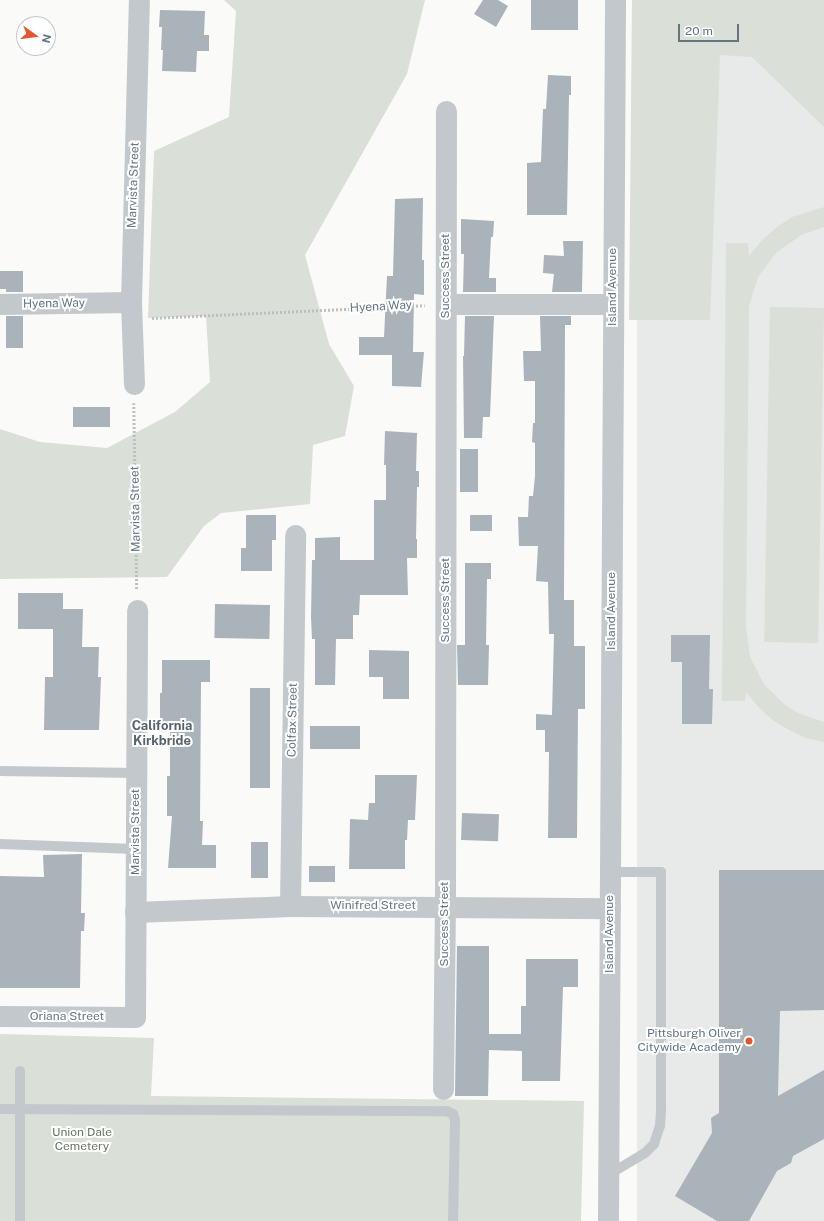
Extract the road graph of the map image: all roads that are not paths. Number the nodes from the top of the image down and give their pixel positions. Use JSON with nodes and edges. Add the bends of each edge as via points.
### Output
{"nodes":[{"id":1,"x":139,"y":0,"type":"edge"},
{"id":2,"x":615,"y":0,"type":"edge"},
{"id":3,"x":446,"y":111,"type":"dead end"},
{"id":4,"x":131,"y":302,"type":"junction"},
{"id":5,"x":0,"y":304,"type":"edge"},
{"id":6,"x":446,"y":304,"type":"junction"},
{"id":7,"x":613,"y":304,"type":"junction"},
{"id":8,"x":134,"y":384,"type":"road end"},
{"id":9,"x":295,"y":535,"type":"dead end"},
{"id":10,"x":137,"y":610,"type":"road end"},
{"id":11,"x":0,"y":771,"type":"edge"},
{"id":12,"x":136,"y":773,"type":"junction"},
{"id":13,"x":0,"y":844,"type":"edge"},
{"id":14,"x":135,"y":849,"type":"junction"},
{"id":15,"x":610,"y":872,"type":"junction"},
{"id":16,"x":290,"y":906,"type":"junction"},
{"id":17,"x":445,"y":906,"type":"junction"},
{"id":18,"x":610,"y":908,"type":"junction"},
{"id":19,"x":135,"y":912,"type":"junction"},
{"id":20,"x":0,"y":1016,"type":"edge"},
{"id":21,"x":135,"y":1017,"type":"joint"},
{"id":22,"x":20,"y":1071,"type":"dead end"},
{"id":23,"x":443,"y":1089,"type":"dead end"},
{"id":24,"x":0,"y":1109,"type":"edge"},
{"id":25,"x":20,"y":1109,"type":"junction"},
{"id":26,"x":608,"y":1175,"type":"junction"},
{"id":27,"x":20,"y":1221,"type":"edge"},
{"id":28,"x":453,"y":1221,"type":"edge"},
{"id":29,"x":608,"y":1221,"type":"edge"}],
"edges":[{"from":1,"to":4,"type":"street","name":"Marvista Street"},
{"from":2,"to":7,"type":"street","name":"Island Avenue"},
{"from":3,"to":6,"type":"street","name":"Success Street"},
{"from":4,"to":5,"type":"street","name":"Hyena Way"},
{"from":4,"to":8,"type":"street","name":"Marvista Street"},
{"from":6,"to":7,"type":"street"},
{"from":6,"to":17,"type":"street","name":"Success Street"},
{"from":7,"to":15,"type":"street","name":"Island Avenue"},
{"from":9,"to":16,"type":"street","name":"Colfax Street"},
{"from":10,"to":12,"type":"street","name":"Marvista Street"},
{"from":11,"to":12,"type":"lane"},
{"from":12,"to":14,"type":"street","name":"Marvista Street"},
{"from":13,"to":14,"type":"lane"},
{"from":14,"to":19,"type":"street","name":"Marvista Street"},
{"from":15,"to":18,"type":"street","name":"Island Avenue"},
{"from":15,"to":26,"type":"lane","via":[[661,872],[661,1110],[660,1126],[654,1144],[645,1153]]},
{"from":16,"to":17,"type":"street","name":"Winifred Street"},
{"from":16,"to":19,"type":"street","name":"Winifred Street"},
{"from":17,"to":18,"type":"street","name":"Winifred Street"},
{"from":17,"to":23,"type":"street","name":"Success Street"},
{"from":18,"to":26,"type":"street","name":"Island Avenue"},
{"from":19,"to":21,"type":"street","name":"Marvista Street"},
{"from":20,"to":21,"type":"street","name":"Oriana Street"},
{"from":22,"to":25,"type":"lane"},
{"from":24,"to":25,"type":"lane"},
{"from":25,"to":27,"type":"lane"},
{"from":25,"to":28,"type":"lane","via":[[446,1111],[453,1114],[455,1120]]},
{"from":26,"to":29,"type":"street","name":"Island Avenue"}]}
